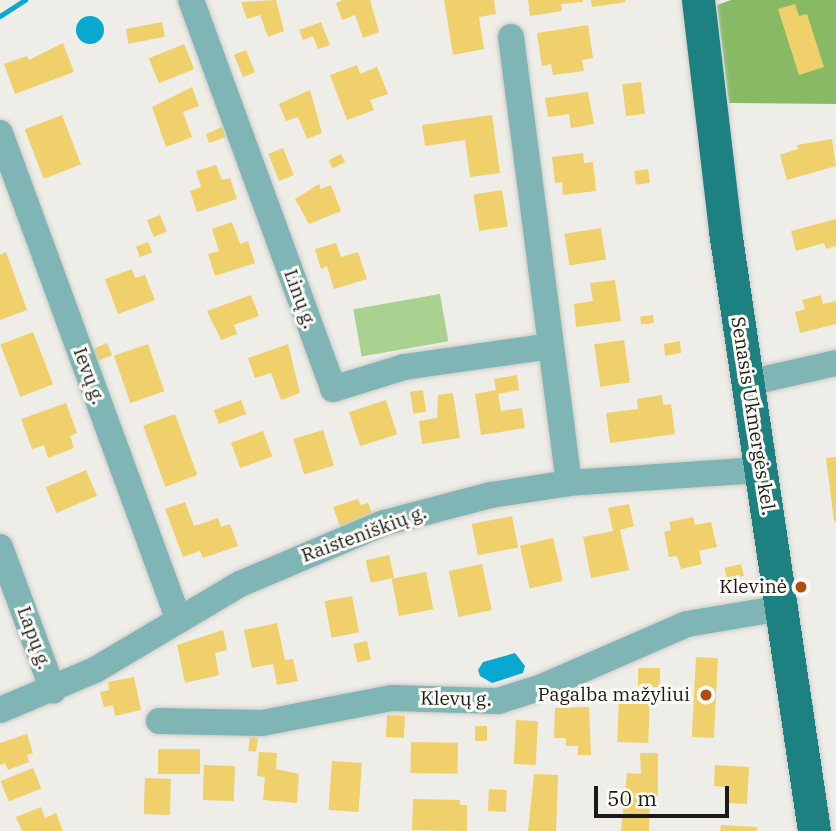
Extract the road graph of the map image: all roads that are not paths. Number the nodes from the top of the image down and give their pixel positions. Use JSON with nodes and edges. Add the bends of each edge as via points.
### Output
{"nodes":[{"id":1,"x":191,"y":0,"type":"edge"},
{"id":2,"x":698,"y":0,"type":"edge"},
{"id":3,"x":511,"y":37,"type":"dead end"},
{"id":4,"x":0,"y":133,"type":"edge"},
{"id":5,"x":551,"y":346,"type":"junction"},
{"id":6,"x":836,"y":363,"type":"edge"},
{"id":7,"x":748,"y":383,"type":"junction"},
{"id":8,"x":761,"y":470,"type":"junction"},
{"id":9,"x":569,"y":483,"type":"junction"},
{"id":10,"x":0,"y":547,"type":"edge"},
{"id":11,"x":782,"y":608,"type":"junction"},
{"id":12,"x":178,"y":618,"type":"junction"},
{"id":13,"x":53,"y":690,"type":"junction"},
{"id":14,"x":0,"y":710,"type":"edge"},
{"id":15,"x":159,"y":721,"type":"dead end"},
{"id":16,"x":814,"y":831,"type":"edge"}],
"edges":[{"from":1,"to":5,"type":"street","name":"Linų g.","via":[[333,389],[404,367]]},
{"from":2,"to":7,"type":"main road","name":"Senasis Ukmergės kel."},
{"from":3,"to":5,"type":"street"},
{"from":4,"to":12,"type":"street","name":"Ievų g."},
{"from":5,"to":9,"type":"street"},
{"from":6,"to":7,"type":"street"},
{"from":7,"to":8,"type":"main road","name":"Senasis Ukmergės kel."},
{"from":8,"to":9,"type":"street","name":"Raisteniškių g."},
{"from":8,"to":11,"type":"main road","name":"Senasis Ukmergės kel."},
{"from":9,"to":12,"type":"street","name":"Raisteniškių g.","via":[[491,495],[384,523],[240,584]]},
{"from":10,"to":13,"type":"street","name":"Lapų g."},
{"from":11,"to":15,"type":"street","name":"Klevų g.","via":[[687,624],[542,687],[498,701],[392,698],[262,723]]},
{"from":11,"to":16,"type":"main road","name":"Senasis Ukmergės kel."},
{"from":12,"to":13,"type":"street","name":"Raisteniškių g.","via":[[95,670]]},
{"from":13,"to":14,"type":"street","name":"Raisteniškių g."}]}
